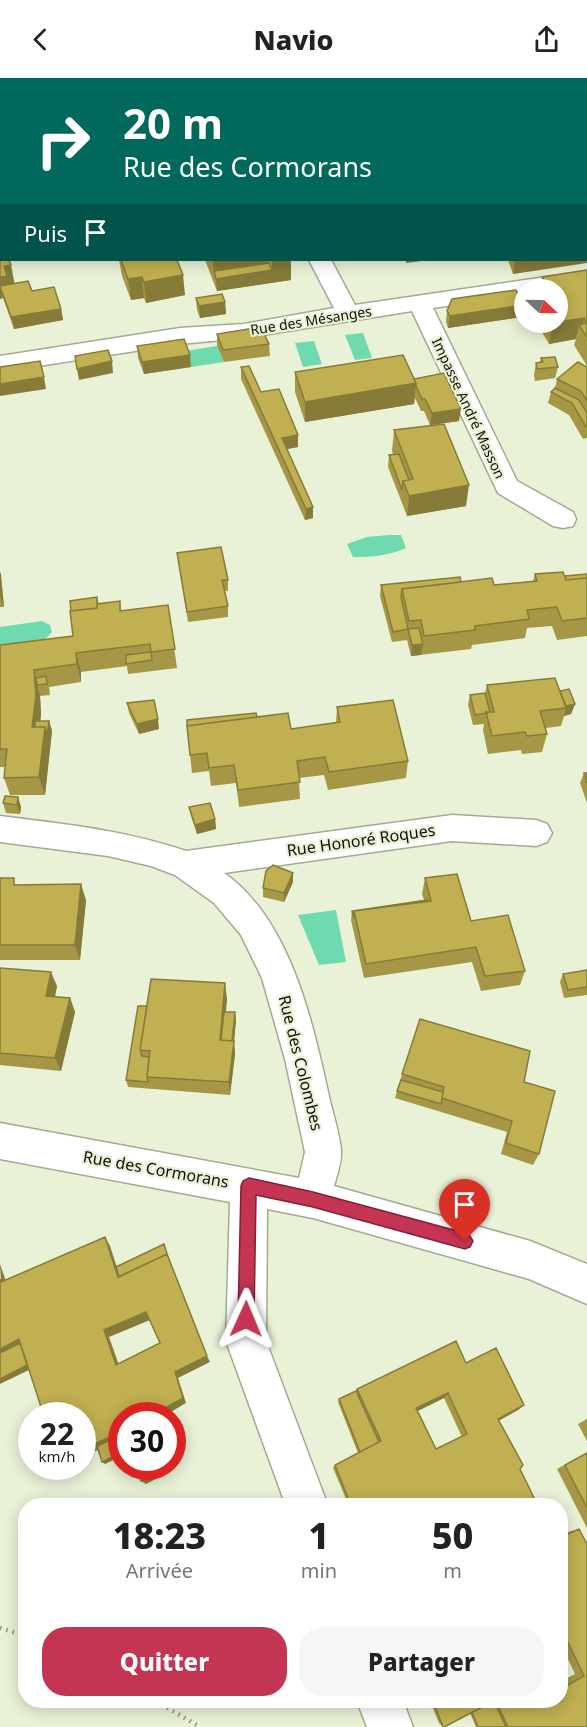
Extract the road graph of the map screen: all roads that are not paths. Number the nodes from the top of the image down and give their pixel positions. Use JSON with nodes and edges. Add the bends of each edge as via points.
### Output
{"nodes":[{"id":1,"x":321,"y":261,"type":"edge"},
{"id":2,"x":587,"y":278,"type":"edge"},
{"id":3,"x":420,"y":304,"type":"junction"},
{"id":4,"x":348,"y":313,"type":"junction"},
{"id":5,"x":0,"y":364,"type":"edge"},
{"id":6,"x":562,"y":519,"type":"dead end"},
{"id":7,"x":0,"y":829,"type":"edge"},
{"id":8,"x":536,"y":833,"type":"dead end"},
{"id":9,"x":186,"y":865,"type":"junction"},
{"id":10,"x":0,"y":1141,"type":"edge"},
{"id":11,"x":249,"y":1186,"type":"junction"},
{"id":12,"x":313,"y":1199,"type":"junction"},
{"id":13,"x":587,"y":1284,"type":"edge"},
{"id":14,"x":304,"y":1498,"type":"edge"},
{"id":15,"x":383,"y":1708,"type":"edge"},
{"id":16,"x":390,"y":1727,"type":"edge"}],
"edges":[{"from":1,"to":4,"type":"street"},
{"from":2,"to":3,"type":"street","name":"Rue des Mésanges"},
{"from":3,"to":4,"type":"street","name":"Rue des Mésanges"},
{"from":3,"to":6,"type":"street","name":"Impasse André Masson","via":[[507,488]]},
{"from":4,"to":5,"type":"street","name":"Rue des Mésanges"},
{"from":7,"to":9,"type":"street","name":"Rue des Colombes","via":[[108,843]]},
{"from":8,"to":9,"type":"street","name":"Rue Honoré Roques","via":[[452,828]]},
{"from":9,"to":12,"type":"street","name":"Rue des Colombes","via":[[226,893],[253,925],[279,976],[303,1059],[323,1152]]},
{"from":10,"to":11,"type":"street","name":"Rue des Cormorans"},
{"from":11,"to":12,"type":"street","name":"Rue des Cormorans"},
{"from":11,"to":14,"type":"street","via":[[246,1341]]},
{"from":12,"to":13,"type":"street","name":"Rue des Cormorans","via":[[530,1260]]},
{"from":15,"to":16,"type":"street"}]}
